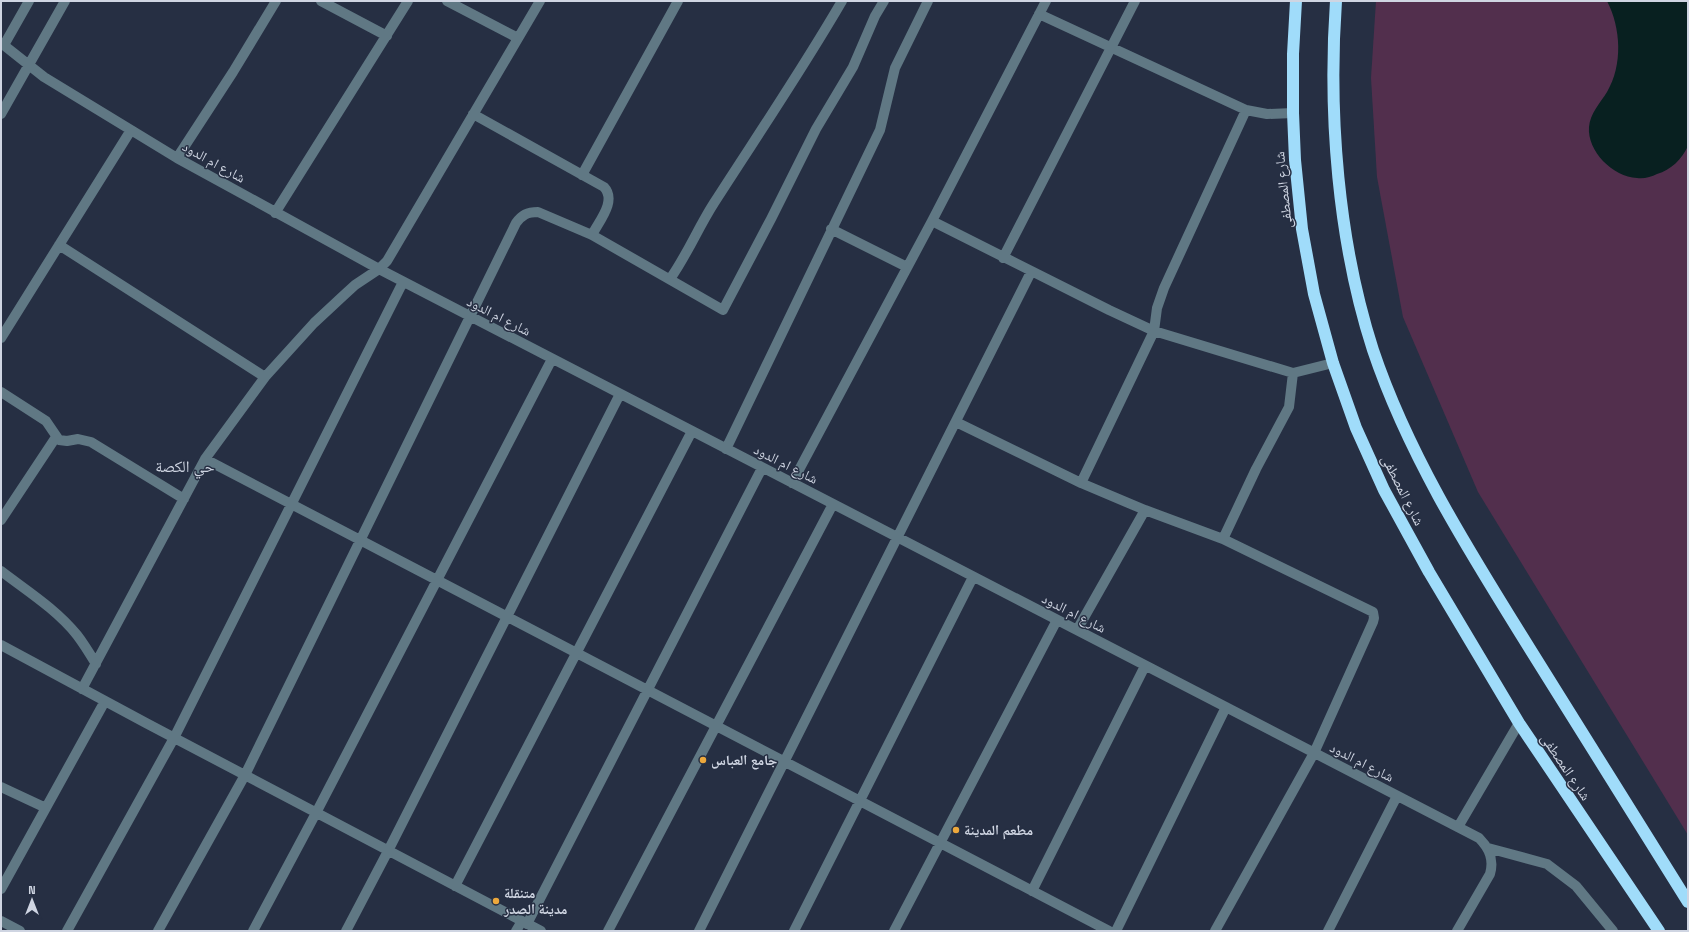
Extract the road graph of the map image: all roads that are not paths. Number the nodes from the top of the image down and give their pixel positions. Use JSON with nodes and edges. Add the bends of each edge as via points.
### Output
{"nodes":[{"id":1,"x":29,"y":1,"type":"edge"},
{"id":2,"x":65,"y":1,"type":"edge"},
{"id":3,"x":276,"y":1,"type":"edge"},
{"id":4,"x":321,"y":1,"type":"edge"},
{"id":5,"x":408,"y":1,"type":"edge"},
{"id":6,"x":447,"y":1,"type":"edge"},
{"id":7,"x":540,"y":1,"type":"edge"},
{"id":8,"x":678,"y":1,"type":"edge"},
{"id":9,"x":842,"y":1,"type":"edge"},
{"id":10,"x":884,"y":1,"type":"edge"},
{"id":11,"x":928,"y":1,"type":"edge"},
{"id":12,"x":1046,"y":1,"type":"edge"},
{"id":13,"x":1135,"y":1,"type":"edge"},
{"id":14,"x":1296,"y":1,"type":"edge"},
{"id":15,"x":1336,"y":1,"type":"edge"},
{"id":16,"x":1039,"y":14,"type":"junction"},
{"id":17,"x":387,"y":36,"type":"junction"},
{"id":18,"x":518,"y":38,"type":"junction"},
{"id":19,"x":2,"y":44,"type":"edge"},
{"id":20,"x":1112,"y":47,"type":"junction"},
{"id":21,"x":28,"y":66,"type":"junction"},
{"id":22,"x":1246,"y":110,"type":"junction"},
{"id":23,"x":1293,"y":113,"type":"junction"},
{"id":24,"x":1,"y":114,"type":"edge"},
{"id":25,"x":473,"y":114,"type":"junction"},
{"id":26,"x":131,"y":130,"type":"junction"},
{"id":27,"x":177,"y":158,"type":"junction"},
{"id":28,"x":582,"y":175,"type":"junction"},
{"id":29,"x":275,"y":213,"type":"junction"},
{"id":30,"x":932,"y":221,"type":"junction"},
{"id":31,"x":831,"y":229,"type":"junction"},
{"id":32,"x":592,"y":235,"type":"junction"},
{"id":33,"x":59,"y":245,"type":"junction"},
{"id":34,"x":1004,"y":258,"type":"junction"},
{"id":35,"x":907,"y":267,"type":"junction"},
{"id":36,"x":378,"y":269,"type":"junction"},
{"id":37,"x":1031,"y":272,"type":"junction"},
{"id":38,"x":670,"y":279,"type":"junction"},
{"id":39,"x":403,"y":282,"type":"junction"},
{"id":40,"x":469,"y":316,"type":"junction"},
{"id":41,"x":1154,"y":331,"type":"junction"},
{"id":42,"x":1,"y":338,"type":"edge"},
{"id":43,"x":552,"y":359,"type":"junction"},
{"id":44,"x":1333,"y":363,"type":"junction"},
{"id":45,"x":1293,"y":373,"type":"junction"},
{"id":46,"x":265,"y":377,"type":"junction"},
{"id":47,"x":1,"y":392,"type":"edge"},
{"id":48,"x":620,"y":394,"type":"junction"},
{"id":49,"x":956,"y":422,"type":"junction"},
{"id":50,"x":692,"y":432,"type":"junction"},
{"id":51,"x":56,"y":437,"type":"junction"},
{"id":52,"x":726,"y":449,"type":"junction"},
{"id":53,"x":205,"y":459,"type":"junction"},
{"id":54,"x":762,"y":468,"type":"junction"},
{"id":55,"x":792,"y":483,"type":"junction"},
{"id":56,"x":1082,"y":483,"type":"junction"},
{"id":57,"x":184,"y":499,"type":"junction"},
{"id":58,"x":291,"y":504,"type":"junction"},
{"id":59,"x":833,"y":504,"type":"junction"},
{"id":60,"x":1145,"y":510,"type":"junction"},
{"id":61,"x":1,"y":520,"type":"edge"},
{"id":62,"x":898,"y":538,"type":"junction"},
{"id":63,"x":1223,"y":538,"type":"junction"},
{"id":64,"x":360,"y":540,"type":"junction"},
{"id":65,"x":1,"y":571,"type":"edge"},
{"id":66,"x":973,"y":576,"type":"junction"},
{"id":67,"x":437,"y":580,"type":"junction"},
{"id":68,"x":507,"y":617,"type":"junction"},
{"id":69,"x":1057,"y":620,"type":"junction"},
{"id":70,"x":1076,"y":630,"type":"junction"},
{"id":71,"x":1,"y":645,"type":"edge"},
{"id":72,"x":577,"y":653,"type":"junction"},
{"id":73,"x":96,"y":664,"type":"junction"},
{"id":74,"x":1145,"y":666,"type":"junction"},
{"id":75,"x":82,"y":689,"type":"junction"},
{"id":76,"x":648,"y":690,"type":"junction"},
{"id":77,"x":105,"y":701,"type":"junction"},
{"id":78,"x":1226,"y":708,"type":"junction"},
{"id":79,"x":1519,"y":723,"type":"junction"},
{"id":80,"x":716,"y":726,"type":"junction"},
{"id":81,"x":174,"y":738,"type":"junction"},
{"id":82,"x":1314,"y":752,"type":"junction"},
{"id":83,"x":784,"y":761,"type":"junction"},
{"id":84,"x":245,"y":775,"type":"junction"},
{"id":85,"x":1,"y":787,"type":"edge"},
{"id":86,"x":1397,"y":796,"type":"junction"},
{"id":87,"x":860,"y":801,"type":"junction"},
{"id":88,"x":46,"y":808,"type":"junction"},
{"id":89,"x":316,"y":813,"type":"junction"},
{"id":90,"x":1458,"y":827,"type":"junction"},
{"id":91,"x":940,"y":843,"type":"junction"},
{"id":92,"x":1488,"y":848,"type":"junction"},
{"id":93,"x":388,"y":851,"type":"junction"},
{"id":94,"x":455,"y":886,"type":"junction"},
{"id":95,"x":1,"y":888,"type":"edge"},
{"id":96,"x":1032,"y":891,"type":"junction"},
{"id":97,"x":1688,"y":902,"type":"edge"},
{"id":98,"x":1,"y":920,"type":"edge"},
{"id":99,"x":524,"y":922,"type":"junction"},
{"id":100,"x":20,"y":931,"type":"edge"},
{"id":101,"x":67,"y":931,"type":"edge"},
{"id":102,"x":158,"y":931,"type":"edge"},
{"id":103,"x":253,"y":931,"type":"edge"},
{"id":104,"x":346,"y":931,"type":"edge"},
{"id":105,"x":516,"y":931,"type":"edge"},
{"id":106,"x":541,"y":931,"type":"edge"},
{"id":107,"x":608,"y":931,"type":"edge"},
{"id":108,"x":699,"y":931,"type":"edge"},
{"id":109,"x":794,"y":931,"type":"edge"},
{"id":110,"x":894,"y":931,"type":"edge"},
{"id":111,"x":1109,"y":931,"type":"edge"},
{"id":112,"x":1116,"y":931,"type":"edge"},
{"id":113,"x":1215,"y":931,"type":"edge"},
{"id":114,"x":1328,"y":931,"type":"edge"},
{"id":115,"x":1457,"y":931,"type":"edge"},
{"id":116,"x":1612,"y":931,"type":"edge"},
{"id":117,"x":1659,"y":931,"type":"edge"}],
"edges":[{"from":1,"to":19,"type":"street"},
{"from":2,"to":21,"type":"street"},
{"from":3,"to":27,"type":"street"},
{"from":4,"to":17,"type":"street"},
{"from":5,"to":17,"type":"street"},
{"from":6,"to":18,"type":"street"},
{"from":7,"to":18,"type":"street"},
{"from":8,"to":28,"type":"street"},
{"from":9,"to":38,"type":"street","via":[[768,122],[713,205],[684,259]]},
{"from":10,"to":38,"type":"street","via":[[853,67],[816,129],[723,310]]},
{"from":11,"to":31,"type":"street","via":[[895,68],[880,130]]},
{"from":12,"to":16,"type":"street"},
{"from":13,"to":20,"type":"street"},
{"from":14,"to":23,"type":"highway","name":"شارع المصطفى"},
{"from":15,"to":97,"type":"highway","name":"شارع المصطفى","via":[[1332,52],[1336,152],[1355,283],[1373,350],[1424,468],[1471,553]]},
{"from":16,"to":20,"type":"street"},
{"from":16,"to":30,"type":"street"},
{"from":17,"to":29,"type":"street"},
{"from":18,"to":25,"type":"street"},
{"from":19,"to":21,"type":"street","name":"شارع ام الدود"},
{"from":20,"to":22,"type":"street"},
{"from":20,"to":34,"type":"street"},
{"from":21,"to":24,"type":"street"},
{"from":21,"to":26,"type":"street","name":"شارع ام الدود"},
{"from":22,"to":23,"type":"street","via":[[1267,114]]},
{"from":22,"to":41,"type":"street","via":[[1164,288],[1157,308]]},
{"from":23,"to":44,"type":"highway","name":"شارع المصطفى","via":[[1294,160],[1302,229],[1314,294]]},
{"from":25,"to":28,"type":"street"},
{"from":25,"to":36,"type":"street","via":[[389,257]]},
{"from":26,"to":27,"type":"street","name":"شارع ام الدود"},
{"from":26,"to":33,"type":"street"},
{"from":27,"to":29,"type":"street","name":"شارع ام الدود"},
{"from":28,"to":32,"type":"street","via":[[604,187],[610,198]]},
{"from":29,"to":36,"type":"street","name":"شارع ام الدود"},
{"from":30,"to":34,"type":"street"},
{"from":30,"to":35,"type":"street"},
{"from":31,"to":35,"type":"street"},
{"from":31,"to":52,"type":"street"},
{"from":32,"to":38,"type":"street"},
{"from":32,"to":40,"type":"street","via":[[538,212],[522,215]]},
{"from":33,"to":42,"type":"street"},
{"from":33,"to":46,"type":"street"},
{"from":34,"to":37,"type":"street"},
{"from":35,"to":55,"type":"street"},
{"from":36,"to":39,"type":"street","name":"شارع ام الدود"},
{"from":36,"to":46,"type":"street","via":[[343,296]]},
{"from":37,"to":41,"type":"street"},
{"from":37,"to":49,"type":"street"},
{"from":39,"to":40,"type":"street","name":"شارع ام الدود"},
{"from":39,"to":58,"type":"street"},
{"from":40,"to":43,"type":"street","name":"شارع ام الدود"},
{"from":40,"to":64,"type":"street"},
{"from":41,"to":45,"type":"street"},
{"from":41,"to":56,"type":"street"},
{"from":43,"to":48,"type":"street","name":"شارع ام الدود"},
{"from":43,"to":67,"type":"street"},
{"from":44,"to":45,"type":"street"},
{"from":44,"to":79,"type":"highway","name":"شارع المصطفى","via":[[1356,428],[1384,490],[1429,572]]},
{"from":45,"to":63,"type":"street","via":[[1289,407]]},
{"from":46,"to":53,"type":"street"},
{"from":47,"to":51,"type":"street","via":[[46,421]]},
{"from":48,"to":50,"type":"street","name":"شارع ام الدود"},
{"from":48,"to":68,"type":"street"},
{"from":49,"to":56,"type":"street"},
{"from":49,"to":62,"type":"street"},
{"from":50,"to":52,"type":"street","name":"شارع ام الدود"},
{"from":50,"to":72,"type":"street"},
{"from":51,"to":57,"type":"street","via":[[63,441],[78,439],[91,442]]},
{"from":51,"to":61,"type":"street"},
{"from":52,"to":54,"type":"street","name":"شارع ام الدود"},
{"from":53,"to":57,"type":"street"},
{"from":53,"to":58,"type":"street"},
{"from":54,"to":55,"type":"street","name":"شارع ام الدود"},
{"from":54,"to":76,"type":"street"},
{"from":55,"to":59,"type":"street","name":"شارع ام الدود"},
{"from":56,"to":60,"type":"street"},
{"from":57,"to":73,"type":"street"},
{"from":58,"to":64,"type":"street"},
{"from":58,"to":81,"type":"street"},
{"from":59,"to":62,"type":"street","name":"شارع ام الدود"},
{"from":59,"to":80,"type":"street"},
{"from":60,"to":63,"type":"street"},
{"from":60,"to":70,"type":"street"},
{"from":62,"to":66,"type":"street","name":"شارع ام الدود"},
{"from":62,"to":83,"type":"street"},
{"from":63,"to":82,"type":"street","via":[[1367,608],[1374,614],[1373,622]]},
{"from":64,"to":67,"type":"street"},
{"from":64,"to":84,"type":"street"},
{"from":65,"to":73,"type":"street","via":[[66,622]]},
{"from":66,"to":69,"type":"street","name":"شارع ام الدود"},
{"from":66,"to":87,"type":"street"},
{"from":67,"to":68,"type":"street"},
{"from":67,"to":89,"type":"street"},
{"from":68,"to":72,"type":"street"},
{"from":68,"to":93,"type":"street"},
{"from":69,"to":70,"type":"street","name":"شارع ام الدود"},
{"from":69,"to":91,"type":"street"},
{"from":70,"to":74,"type":"street","name":"شارع ام الدود"},
{"from":71,"to":75,"type":"street"},
{"from":72,"to":76,"type":"street"},
{"from":72,"to":94,"type":"street"},
{"from":73,"to":75,"type":"street"},
{"from":74,"to":78,"type":"street","name":"شارع ام الدود"},
{"from":74,"to":96,"type":"street"},
{"from":75,"to":77,"type":"street"},
{"from":76,"to":80,"type":"street"},
{"from":76,"to":99,"type":"street"},
{"from":77,"to":81,"type":"street"},
{"from":77,"to":88,"type":"street"},
{"from":78,"to":82,"type":"street","name":"شارع ام الدود"},
{"from":78,"to":112,"type":"street"},
{"from":79,"to":90,"type":"street"},
{"from":79,"to":117,"type":"highway","name":"شارع المصطفى"},
{"from":80,"to":83,"type":"street"},
{"from":80,"to":107,"type":"street"},
{"from":81,"to":84,"type":"street"},
{"from":81,"to":101,"type":"street"},
{"from":82,"to":86,"type":"street","name":"شارع ام الدود"},
{"from":82,"to":113,"type":"street"},
{"from":83,"to":87,"type":"street"},
{"from":83,"to":108,"type":"street"},
{"from":84,"to":89,"type":"street"},
{"from":84,"to":102,"type":"street"},
{"from":85,"to":88,"type":"street"},
{"from":86,"to":90,"type":"street","name":"شارع ام الدود"},
{"from":86,"to":114,"type":"street"},
{"from":87,"to":91,"type":"street"},
{"from":87,"to":109,"type":"street"},
{"from":88,"to":95,"type":"street"},
{"from":89,"to":93,"type":"street"},
{"from":89,"to":103,"type":"street"},
{"from":90,"to":92,"type":"street","name":"شارع ام الدود","via":[[1479,838]]},
{"from":91,"to":96,"type":"street"},
{"from":91,"to":110,"type":"street"},
{"from":92,"to":115,"type":"street","via":[[1492,861],[1490,874]]},
{"from":92,"to":116,"type":"street","via":[[1547,864],[1576,886]]},
{"from":93,"to":94,"type":"street"},
{"from":93,"to":104,"type":"street"},
{"from":94,"to":99,"type":"street"},
{"from":96,"to":111,"type":"street"},
{"from":98,"to":100,"type":"street"},
{"from":99,"to":105,"type":"street"},
{"from":99,"to":106,"type":"street"}]}
